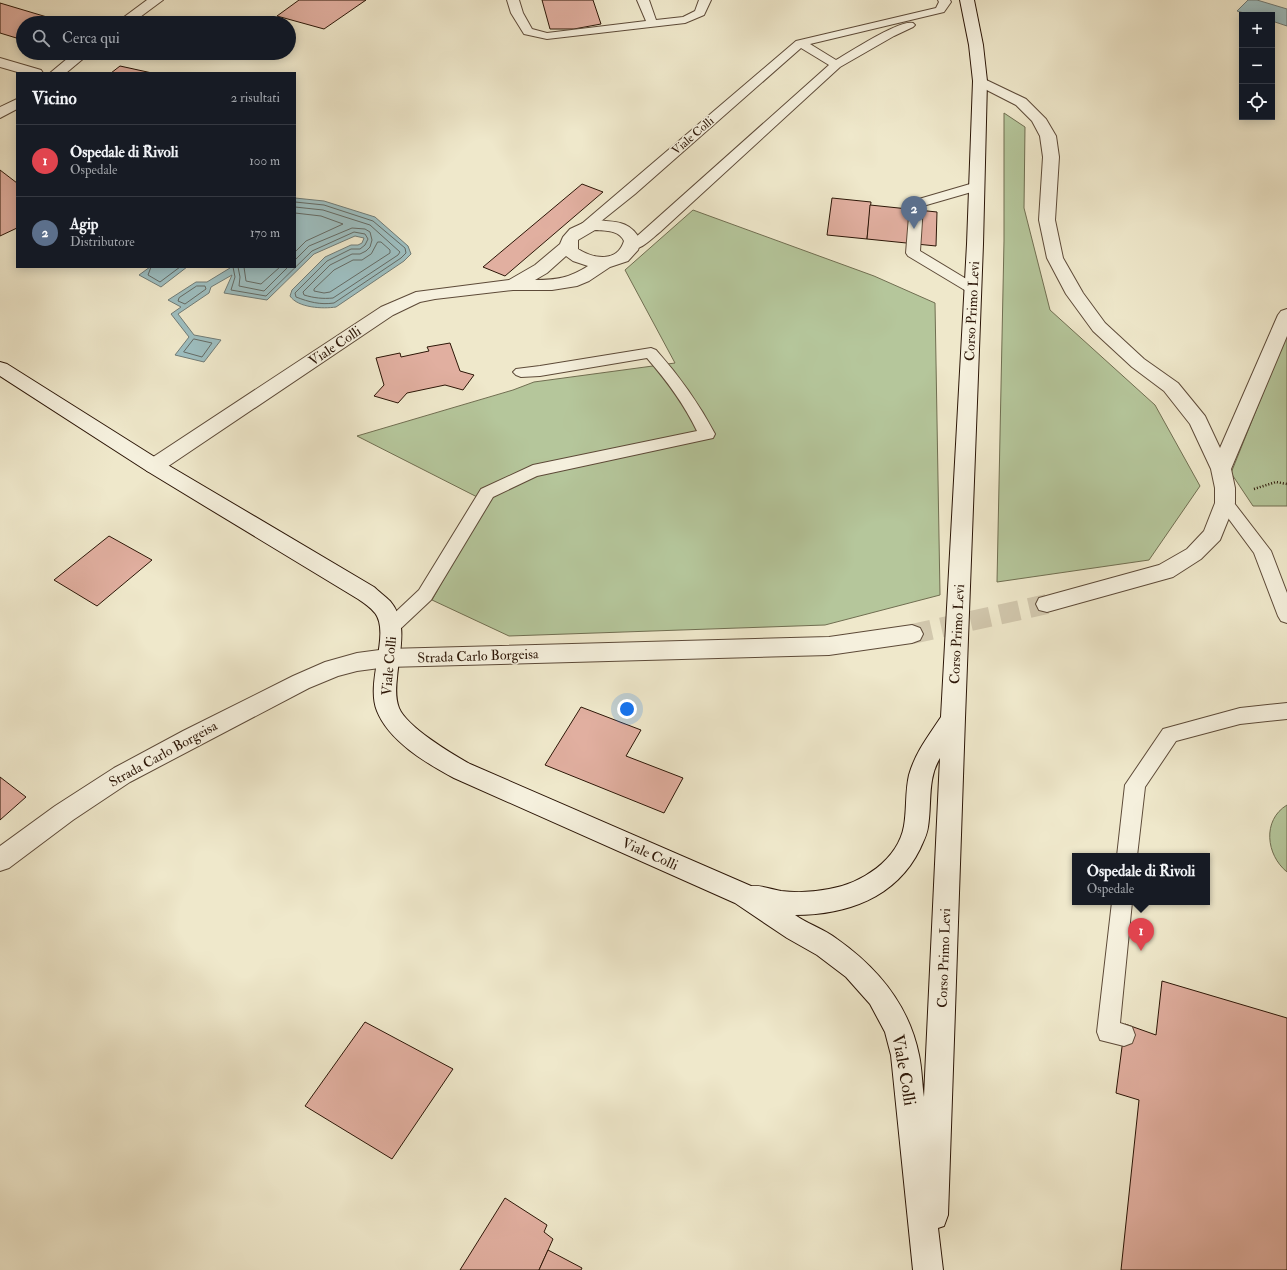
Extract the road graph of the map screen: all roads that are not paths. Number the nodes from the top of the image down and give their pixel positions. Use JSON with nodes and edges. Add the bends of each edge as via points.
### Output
{"nodes":[{"id":1,"x":156,"y":0,"type":"edge"},
{"id":2,"x":513,"y":0,"type":"edge"},
{"id":3,"x":643,"y":0,"type":"edge"},
{"id":4,"x":705,"y":0,"type":"edge"},
{"id":5,"x":967,"y":0,"type":"edge"},
{"id":6,"x":942,"y":5,"type":"edge"},
{"id":7,"x":133,"y":16,"type":"edge"},
{"id":8,"x":652,"y":23,"type":"junction"},
{"id":9,"x":800,"y":43,"type":"junction"},
{"id":10,"x":74,"y":60,"type":"edge"},
{"id":11,"x":0,"y":62,"type":"edge"},
{"id":12,"x":836,"y":65,"type":"junction"},
{"id":13,"x":33,"y":72,"type":"edge"},
{"id":14,"x":58,"y":72,"type":"edge"},
{"id":15,"x":980,"y":81,"type":"junction"},
{"id":16,"x":16,"y":104,"type":"edge"},
{"id":17,"x":0,"y":113,"type":"edge"},
{"id":18,"x":977,"y":186,"type":"junction"},
{"id":19,"x":585,"y":227,"type":"junction"},
{"id":20,"x":569,"y":245,"type":"junction"},
{"id":21,"x":633,"y":246,"type":"junction"},
{"id":22,"x":605,"y":262,"type":"junction"},
{"id":23,"x":513,"y":285,"type":"junction"},
{"id":24,"x":973,"y":289,"type":"junction"},
{"id":25,"x":1287,"y":315,"type":"edge"},
{"id":26,"x":0,"y":368,"type":"edge"},
{"id":27,"x":521,"y":372,"type":"dead end"},
{"id":28,"x":154,"y":466,"type":"junction"},
{"id":29,"x":1221,"y":469,"type":"junction"},
{"id":30,"x":1225,"y":503,"type":"junction"},
{"id":31,"x":1047,"y":604,"type":"tunnel mouth"},
{"id":32,"x":1287,"y":616,"type":"edge"},
{"id":33,"x":392,"y":626,"type":"junction"},
{"id":34,"x":912,"y":634,"type":"tunnel mouth"},
{"id":35,"x":387,"y":658,"type":"junction"},
{"id":36,"x":1287,"y":712,"type":"edge"},
{"id":37,"x":953,"y":718,"type":"junction"},
{"id":38,"x":1128,"y":853,"type":"edge"},
{"id":39,"x":0,"y":860,"type":"edge"},
{"id":40,"x":744,"y":895,"type":"junction"},
{"id":41,"x":1122,"y":905,"type":"edge"},
{"id":42,"x":1124,"y":1035,"type":"dead end"},
{"id":43,"x":930,"y":1270,"type":"edge"}],
"edges":[{"from":1,"to":7,"type":"street"},
{"from":2,"to":8,"type":"lane","via":[[528,32],[547,36]]},
{"from":3,"to":8,"type":"lane"},
{"from":4,"to":8,"type":"lane","via":[[700,13],[685,20]]},
{"from":5,"to":15,"type":"street","name":"Corso Primo Levi"},
{"from":6,"to":9,"type":"lane","name":"Viale Colli"},
{"from":6,"to":12,"type":"lane","name":"Viale Colli"},
{"from":9,"to":12,"type":"lane"},
{"from":9,"to":19,"type":"lane","name":"Viale Colli"},
{"from":10,"to":14,"type":"street"},
{"from":11,"to":13,"type":"street"},
{"from":12,"to":21,"type":"lane","name":"Viale Colli"},
{"from":15,"to":18,"type":"street","name":"Corso Primo Levi"},
{"from":15,"to":29,"type":"street","via":[[1021,102],[1038,118],[1048,136],[1051,157],[1047,220],[1055,258],[1075,294],[1099,327],[1138,363],[1171,387],[1198,421]]},
{"from":16,"to":17,"type":"street"},
{"from":18,"to":24,"type":"street","name":"Corso Primo Levi"},
{"from":18,"to":24,"type":"lane","via":[[917,204],[913,253]]},
{"from":19,"to":20,"type":"street","via":[[573,235]]},
{"from":19,"to":21,"type":"street","via":[[615,226],[629,234]]},
{"from":20,"to":22,"type":"street","via":[[571,251],[581,258]]},
{"from":20,"to":23,"type":"street","name":"Viale Colli","via":[[541,269]]},
{"from":21,"to":22,"type":"street","via":[[624,257]]},
{"from":22,"to":23,"type":"street","name":"Viale Colli","via":[[571,282],[552,285]]},
{"from":23,"to":28,"type":"street","name":"Viale Colli","via":[[416,297],[402,303]]},
{"from":24,"to":37,"type":"street","name":"Corso Primo Levi"},
{"from":25,"to":29,"type":"street"},
{"from":26,"to":28,"type":"street","name":"Viale Colli"},
{"from":27,"to":33,"type":"lane","via":[[651,353],[693,407],[707,434],[533,470],[487,493],[425,595]]},
{"from":28,"to":33,"type":"street","name":"Viale Colli","via":[[366,593],[384,609]]},
{"from":29,"to":30,"type":"street"},
{"from":30,"to":31,"type":"street","via":[[1213,535],[1194,554],[1166,571]]},
{"from":30,"to":32,"type":"lane","via":[[1262,551]]},
{"from":33,"to":35,"type":"street","name":"Viale Colli"},
{"from":34,"to":35,"type":"street","name":"Strada Carlo Borgeisa","via":[[829,646]]},
{"from":35,"to":39,"type":"street","name":"Strada Carlo Borgeisa","via":[[333,668],[191,738],[122,775]]},
{"from":35,"to":40,"type":"street","name":"Viale Colli","via":[[384,697],[388,711],[417,744],[431,755]]},
{"from":36,"to":38,"type":"lane","via":[[1240,716],[1170,735],[1136,785]]},
{"from":37,"to":40,"type":"street","name":"Viale Colli","via":[[928,757],[921,775],[914,834],[900,862],[880,881],[854,895],[823,903],[790,903]]},
{"from":37,"to":43,"type":"street","name":"Corso Primo Levi"},
{"from":40,"to":43,"type":"street","name":"Viale Colli","via":[[796,930],[826,946],[855,968],[879,995],[897,1028],[905,1055]]},
{"from":41,"to":42,"type":"lane","via":[[1108,1032]]}]}
